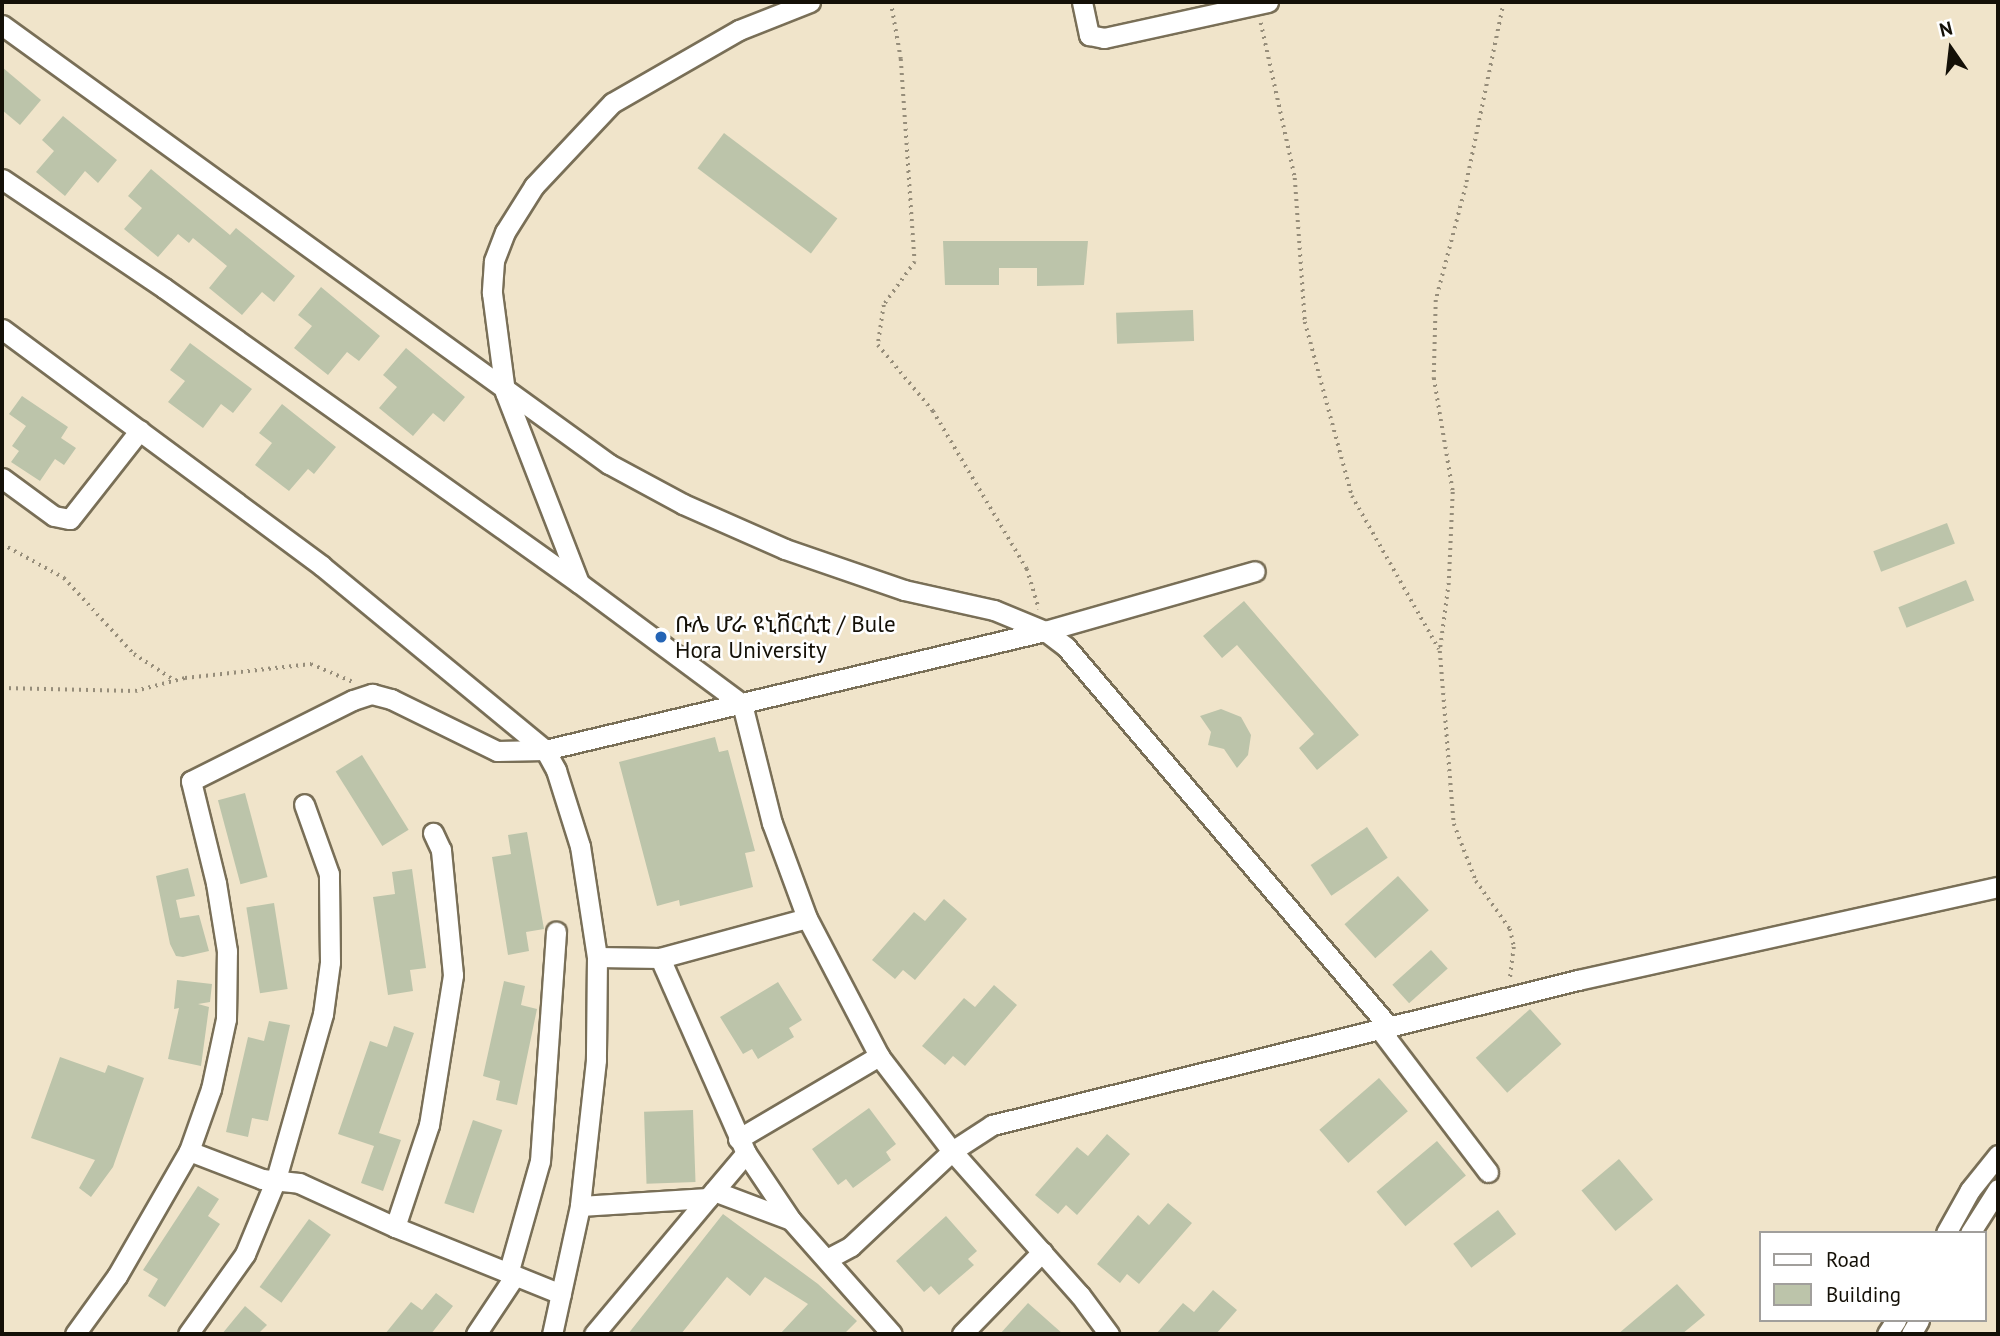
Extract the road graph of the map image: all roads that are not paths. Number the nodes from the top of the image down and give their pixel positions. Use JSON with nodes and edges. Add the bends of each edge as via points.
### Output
{"nodes":[{"id":1,"x":810,"y":2,"type":"edge"},
{"id":2,"x":1082,"y":2,"type":"edge"},
{"id":3,"x":1259,"y":8,"type":"edge"},
{"id":4,"x":2,"y":25,"type":"edge"},
{"id":5,"x":2,"y":179,"type":"edge"},
{"id":6,"x":2,"y":329,"type":"edge"},
{"id":7,"x":505,"y":392,"type":"junction"},
{"id":8,"x":140,"y":430,"type":"junction"},
{"id":9,"x":2,"y":478,"type":"edge"},
{"id":10,"x":1255,"y":571,"type":"dead end"},
{"id":11,"x":579,"y":583,"type":"junction"},
{"id":12,"x":1045,"y":631,"type":"junction"},
{"id":13,"x":742,"y":704,"type":"junction"},
{"id":14,"x":545,"y":750,"type":"junction"},
{"id":15,"x":304,"y":804,"type":"dead end"},
{"id":16,"x":433,"y":832,"type":"dead end"},
{"id":17,"x":1998,"y":887,"type":"edge"},
{"id":18,"x":807,"y":918,"type":"junction"},
{"id":19,"x":556,"y":932,"type":"dead end"},
{"id":20,"x":597,"y":957,"type":"junction"},
{"id":21,"x":660,"y":958,"type":"junction"},
{"id":22,"x":1386,"y":1029,"type":"junction"},
{"id":23,"x":880,"y":1056,"type":"junction"},
{"id":24,"x":742,"y":1146,"type":"junction"},
{"id":25,"x":189,"y":1151,"type":"junction"},
{"id":26,"x":952,"y":1151,"type":"junction"},
{"id":27,"x":1998,"y":1155,"type":"edge"},
{"id":28,"x":1488,"y":1172,"type":"dead end"},
{"id":29,"x":276,"y":1180,"type":"junction"},
{"id":30,"x":1998,"y":1189,"type":"edge"},
{"id":31,"x":711,"y":1195,"type":"junction"},
{"id":32,"x":579,"y":1206,"type":"junction"},
{"id":33,"x":791,"y":1220,"type":"junction"},
{"id":34,"x":395,"y":1227,"type":"junction"},
{"id":35,"x":1947,"y":1231,"type":"edge"},
{"id":36,"x":1971,"y":1231,"type":"edge"},
{"id":37,"x":1042,"y":1252,"type":"junction"},
{"id":38,"x":827,"y":1259,"type":"junction"},
{"id":39,"x":511,"y":1276,"type":"junction"},
{"id":40,"x":561,"y":1294,"type":"junction"},
{"id":41,"x":75,"y":1334,"type":"edge"},
{"id":42,"x":188,"y":1334,"type":"edge"},
{"id":43,"x":476,"y":1334,"type":"edge"},
{"id":44,"x":552,"y":1334,"type":"edge"},
{"id":45,"x":594,"y":1334,"type":"edge"},
{"id":46,"x":892,"y":1334,"type":"edge"},
{"id":47,"x":962,"y":1334,"type":"edge"},
{"id":48,"x":1109,"y":1334,"type":"edge"}],
"edges":[{"from":1,"to":7,"type":"street","via":[[739,30],[611,103],[534,186],[505,232],[494,261],[492,293],[505,362]]},
{"from":2,"to":3,"type":"street","via":[[1089,35],[1104,38]]},
{"from":4,"to":7,"type":"street"},
{"from":5,"to":11,"type":"street","via":[[164,288]]},
{"from":6,"to":8,"type":"street"},
{"from":7,"to":11,"type":"street"},
{"from":7,"to":12,"type":"street","via":[[608,464],[683,504],[809,557],[904,590],[994,610]]},
{"from":8,"to":9,"type":"street","via":[[70,519],[54,516]]},
{"from":8,"to":14,"type":"street","via":[[322,566]]},
{"from":10,"to":12,"type":"street"},
{"from":11,"to":13,"type":"street"},
{"from":12,"to":13,"type":"street"},
{"from":12,"to":22,"type":"street","via":[[1066,647]]},
{"from":13,"to":14,"type":"street"},
{"from":13,"to":18,"type":"street","via":[[772,823]]},
{"from":14,"to":20,"type":"street","via":[[580,845]]},
{"from":14,"to":25,"type":"street","via":[[498,751],[391,698],[372,694],[191,781],[227,951],[226,1018],[211,1089]]},
{"from":15,"to":29,"type":"street","via":[[329,874],[330,962],[323,1014]]},
{"from":16,"to":34,"type":"street","via":[[442,850],[453,975],[429,1125]]},
{"from":17,"to":22,"type":"street"},
{"from":18,"to":21,"type":"street"},
{"from":18,"to":23,"type":"street"},
{"from":19,"to":39,"type":"street","via":[[540,1161]]},
{"from":20,"to":21,"type":"street"},
{"from":20,"to":32,"type":"street","via":[[596,1060]]},
{"from":21,"to":24,"type":"street"},
{"from":22,"to":26,"type":"street","via":[[992,1125]]},
{"from":22,"to":28,"type":"street"},
{"from":23,"to":24,"type":"street"},
{"from":23,"to":26,"type":"street"},
{"from":24,"to":31,"type":"street"},
{"from":24,"to":33,"type":"street"},
{"from":25,"to":29,"type":"street"},
{"from":25,"to":41,"type":"street","via":[[117,1276]]},
{"from":26,"to":37,"type":"street"},
{"from":26,"to":38,"type":"street","via":[[850,1246]]},
{"from":27,"to":35,"type":"street","via":[[1970,1190]]},
{"from":29,"to":34,"type":"street","via":[[299,1183]]},
{"from":29,"to":42,"type":"street","via":[[245,1254]]},
{"from":30,"to":36,"type":"street"},
{"from":31,"to":32,"type":"street"},
{"from":31,"to":33,"type":"street"},
{"from":31,"to":45,"type":"street"},
{"from":32,"to":40,"type":"street"},
{"from":33,"to":38,"type":"street"},
{"from":34,"to":39,"type":"street"},
{"from":37,"to":47,"type":"street"},
{"from":37,"to":48,"type":"street"},
{"from":38,"to":46,"type":"street"},
{"from":39,"to":40,"type":"street"},
{"from":39,"to":43,"type":"street"},
{"from":40,"to":44,"type":"street"}]}
